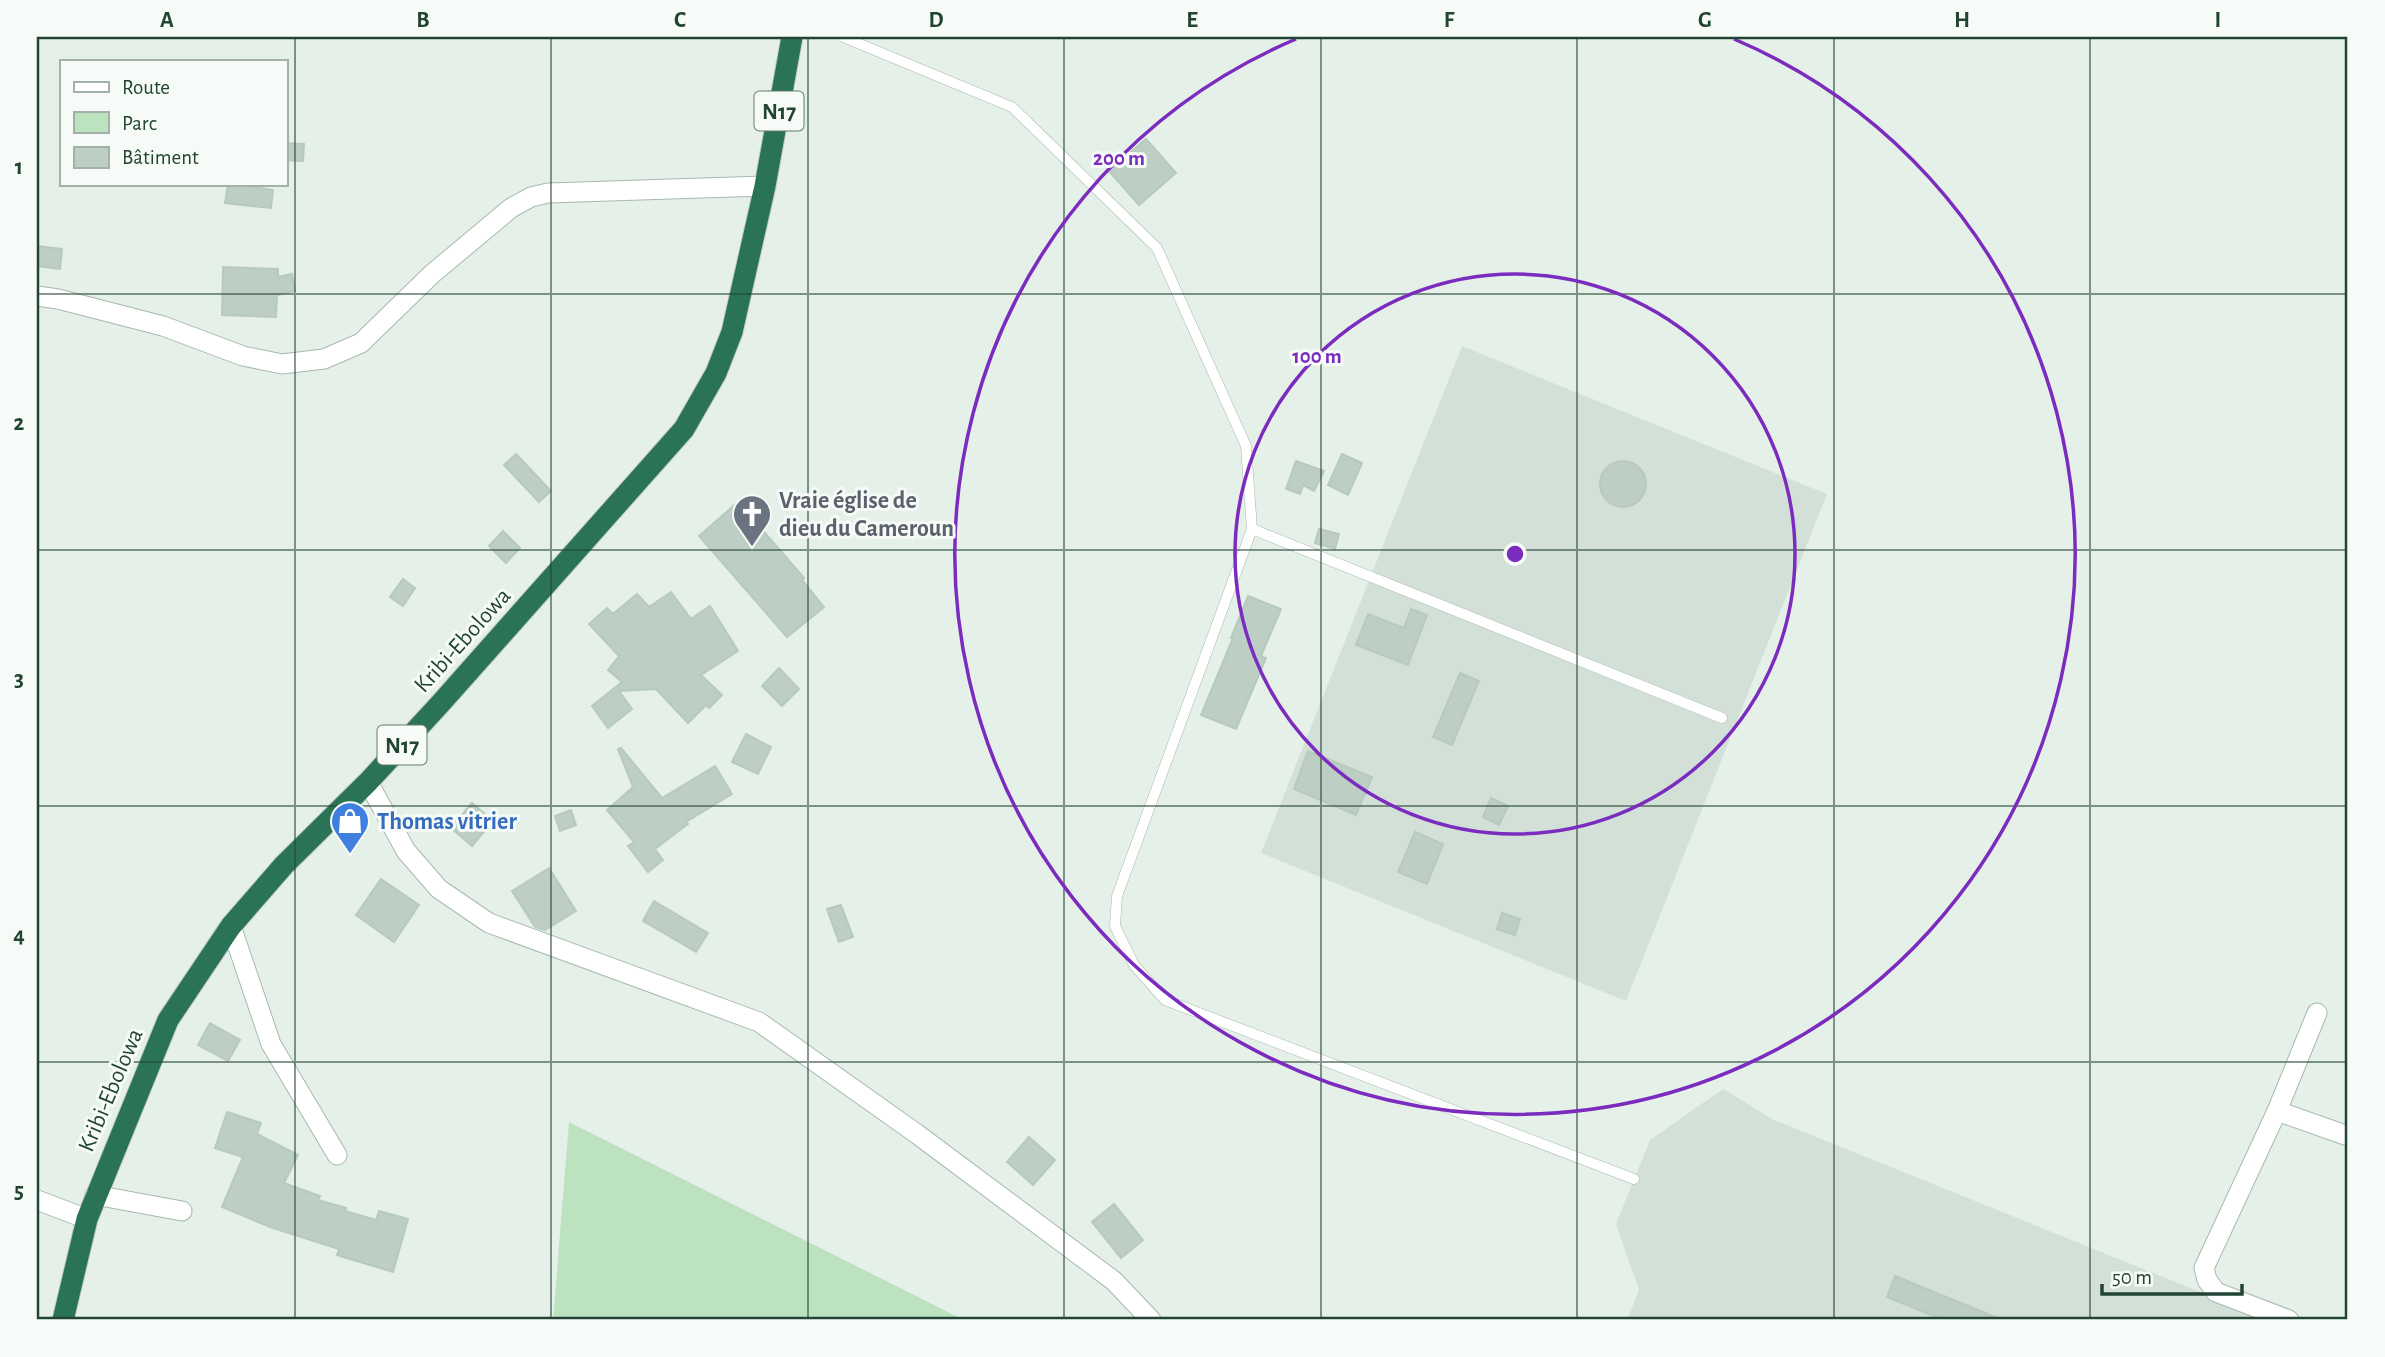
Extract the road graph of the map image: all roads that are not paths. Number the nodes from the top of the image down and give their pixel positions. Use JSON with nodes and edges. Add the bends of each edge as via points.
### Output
{"nodes":[{"id":1,"x":792,"y":37,"type":"edge"},
{"id":2,"x":843,"y":37,"type":"edge"},
{"id":3,"x":765,"y":186,"type":"junction"},
{"id":4,"x":37,"y":296,"type":"edge"},
{"id":5,"x":1252,"y":529,"type":"junction"},
{"id":6,"x":1722,"y":718,"type":"dead end"},
{"id":7,"x":368,"y":782,"type":"junction"},
{"id":8,"x":231,"y":926,"type":"junction"},
{"id":9,"x":2317,"y":1013,"type":"dead end"},
{"id":10,"x":2277,"y":1111,"type":"junction"},
{"id":11,"x":2348,"y":1136,"type":"edge"},
{"id":12,"x":337,"y":1155,"type":"dead end"},
{"id":13,"x":1634,"y":1179,"type":"dead end"},
{"id":14,"x":95,"y":1195,"type":"junction"},
{"id":15,"x":37,"y":1200,"type":"edge"},
{"id":16,"x":182,"y":1211,"type":"dead end"},
{"id":17,"x":87,"y":1219,"type":"junction"},
{"id":18,"x":63,"y":1320,"type":"edge"},
{"id":19,"x":1151,"y":1320,"type":"edge"},
{"id":20,"x":2289,"y":1320,"type":"edge"}],
"edges":[{"from":1,"to":3,"type":"highway","name":"Kribi-Ebolowa","number":"N17"},
{"from":2,"to":5,"type":"lane","via":[[1012,107],[1157,248],[1246,446]]},
{"from":3,"to":4,"type":"street","via":[[531,197],[511,208],[432,274],[361,344],[324,359],[282,364],[243,356],[163,326]]},
{"from":3,"to":7,"type":"highway","name":"Kribi-Ebolowa","number":"N17","via":[[732,332],[716,373],[684,429]]},
{"from":5,"to":6,"type":"lane"},
{"from":5,"to":13,"type":"lane","via":[[1117,896],[1115,926],[1134,965],[1165,1000]]},
{"from":7,"to":8,"type":"highway","name":"Kribi-Ebolowa","number":"N17"},
{"from":7,"to":19,"type":"street","via":[[406,851],[439,889],[489,923],[759,1022],[1114,1281]]},
{"from":8,"to":12,"type":"street","via":[[271,1044]]},
{"from":8,"to":14,"type":"highway","name":"Kribi-Ebolowa","number":"N17","via":[[168,1020]]},
{"from":9,"to":10,"type":"street"},
{"from":10,"to":11,"type":"street"},
{"from":10,"to":20,"type":"street","via":[[2204,1268],[2216,1292]]},
{"from":14,"to":16,"type":"street"},
{"from":14,"to":17,"type":"highway","name":"Kribi-Ebolowa","number":"N17"},
{"from":15,"to":17,"type":"street"},
{"from":17,"to":18,"type":"highway","name":"Kribi-Ebolowa","number":"N17"}]}
